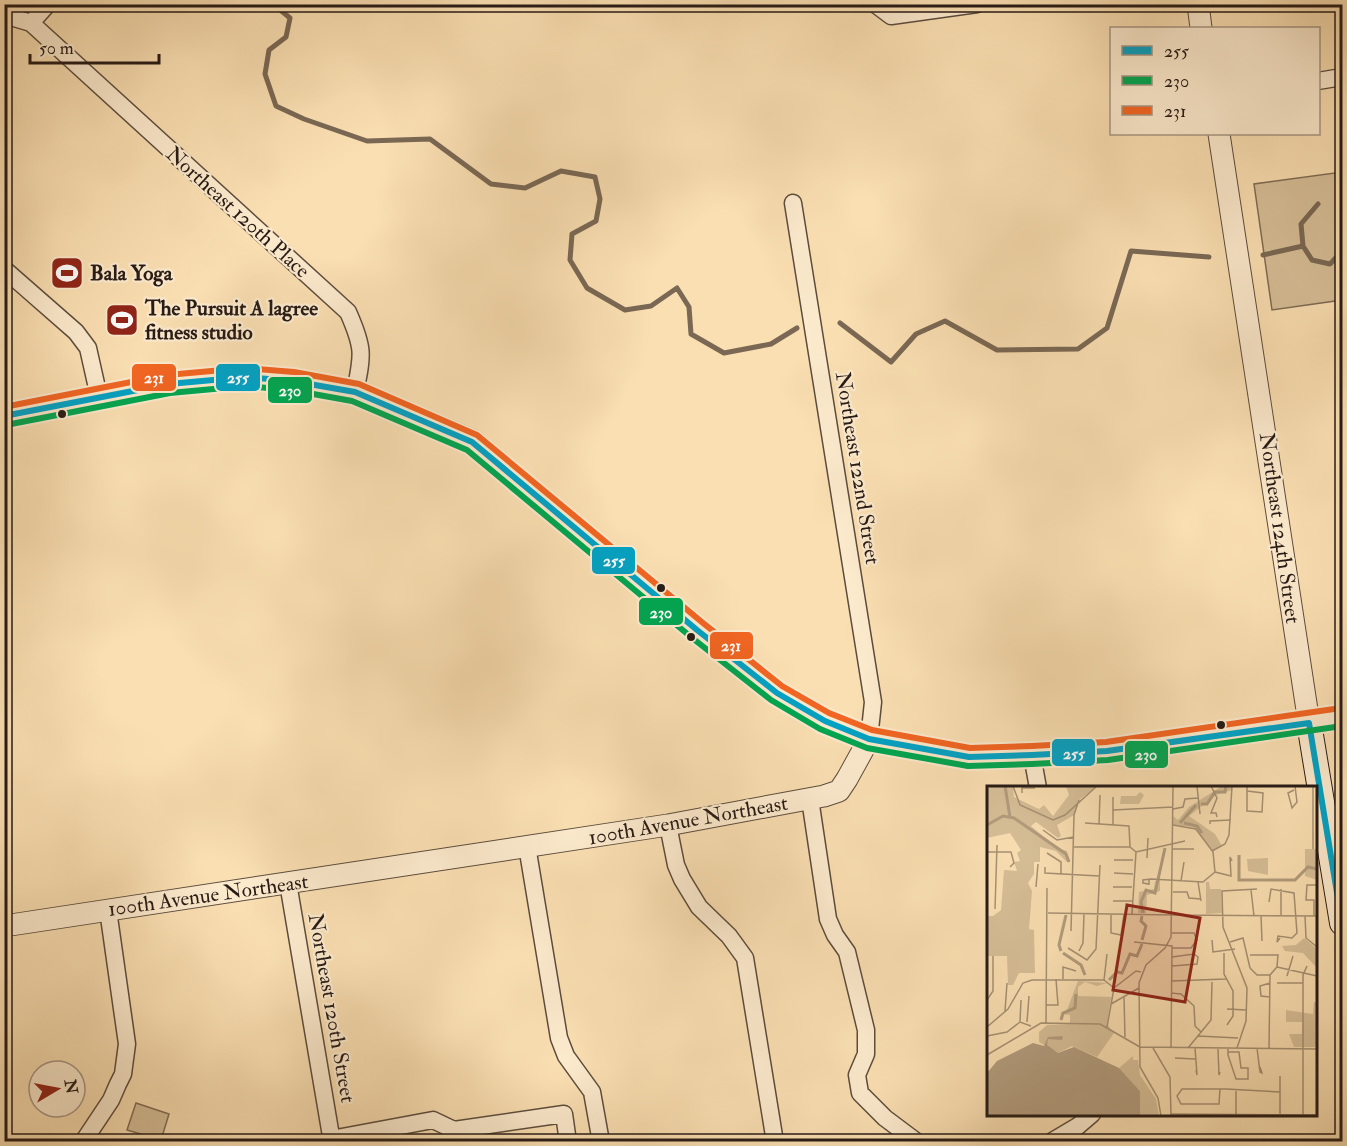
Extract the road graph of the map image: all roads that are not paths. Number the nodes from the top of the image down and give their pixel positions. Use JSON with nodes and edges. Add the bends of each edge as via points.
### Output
{"nodes":[{"id":1,"x":48,"y":4,"type":"edge"},
{"id":2,"x":976,"y":4,"type":"edge"},
{"id":3,"x":1198,"y":4,"type":"edge"},
{"id":4,"x":878,"y":8,"type":"edge"},
{"id":5,"x":4,"y":15,"type":"edge"},
{"id":6,"x":31,"y":23,"type":"junction"},
{"id":7,"x":1201,"y":27,"type":"edge"},
{"id":8,"x":1342,"y":77,"type":"edge"},
{"id":9,"x":1320,"y":81,"type":"edge"},
{"id":10,"x":1219,"y":135,"type":"edge"},
{"id":11,"x":793,"y":203,"type":"dead end"},
{"id":12,"x":4,"y":269,"type":"edge"},
{"id":13,"x":355,"y":392,"type":"junction"},
{"id":14,"x":99,"y":397,"type":"junction"},
{"id":15,"x":4,"y":416,"type":"edge"},
{"id":16,"x":1342,"y":717,"type":"edge"},
{"id":17,"x":1308,"y":723,"type":"junction"},
{"id":18,"x":869,"y":739,"type":"junction"},
{"id":19,"x":1032,"y":755,"type":"junction"},
{"id":20,"x":1038,"y":786,"type":"edge"},
{"id":21,"x":810,"y":799,"type":"junction"},
{"id":22,"x":668,"y":825,"type":"junction"},
{"id":23,"x":527,"y":846,"type":"junction"},
{"id":24,"x":288,"y":883,"type":"junction"},
{"id":25,"x":108,"y":910,"type":"junction"},
{"id":26,"x":1342,"y":923,"type":"edge"},
{"id":27,"x":4,"y":926,"type":"edge"},
{"id":28,"x":1090,"y":1116,"type":"edge"},
{"id":29,"x":332,"y":1140,"type":"edge"},
{"id":30,"x":83,"y":1142,"type":"edge"},
{"id":31,"x":568,"y":1142,"type":"edge"},
{"id":32,"x":601,"y":1142,"type":"edge"},
{"id":33,"x":774,"y":1142,"type":"edge"},
{"id":34,"x":917,"y":1142,"type":"edge"},
{"id":35,"x":1051,"y":1142,"type":"edge"}],
"edges":[{"from":1,"to":6,"type":"street"},
{"from":2,"to":4,"type":"street","via":[[903,16],[891,16]]},
{"from":3,"to":7,"type":"street"},
{"from":5,"to":6,"type":"street"},
{"from":6,"to":13,"type":"street","name":"Northeast 120th Place","via":[[348,312],[359,336],[362,357]]},
{"from":8,"to":9,"type":"street"},
{"from":10,"to":17,"type":"street","name":"Northeast 124th Street"},
{"from":11,"to":18,"type":"street","name":"Northeast 122nd Street","via":[[873,702]]},
{"from":12,"to":14,"type":"street","via":[[76,332],[88,348]]},
{"from":13,"to":14,"type":"main road","via":[[246,377],[169,384]]},
{"from":13,"to":18,"type":"main road","via":[[472,442],[777,693],[825,721]]},
{"from":14,"to":15,"type":"main road"},
{"from":16,"to":17,"type":"main road"},
{"from":17,"to":19,"type":"main road","via":[[1113,750]]},
{"from":17,"to":26,"type":"main road","name":"Northeast 124th Street"},
{"from":18,"to":19,"type":"main road","via":[[969,757]]},
{"from":18,"to":21,"type":"street","name":"100th Avenue Northeast","via":[[839,791]]},
{"from":19,"to":20,"type":"street"},
{"from":21,"to":22,"type":"street","name":"100th Avenue Northeast"},
{"from":21,"to":34,"type":"street","via":[[828,919],[847,952],[866,1030],[866,1054],[857,1075],[860,1093]]},
{"from":22,"to":23,"type":"street","name":"100th Avenue Northeast"},
{"from":22,"to":33,"type":"street","via":[[682,879],[699,907],[745,958]]},
{"from":23,"to":24,"type":"street","name":"100th Avenue Northeast"},
{"from":23,"to":32,"type":"street","via":[[559,1038],[566,1056],[592,1092]]},
{"from":24,"to":25,"type":"street","name":"100th Avenue Northeast"},
{"from":24,"to":29,"type":"street","name":"Northeast 120th Street"},
{"from":25,"to":27,"type":"street","name":"100th Avenue Northeast"},
{"from":25,"to":30,"type":"street","via":[[127,1044],[123,1074]]},
{"from":28,"to":35,"type":"street"},
{"from":29,"to":31,"type":"street","via":[[433,1120],[454,1130],[564,1114]]}]}
